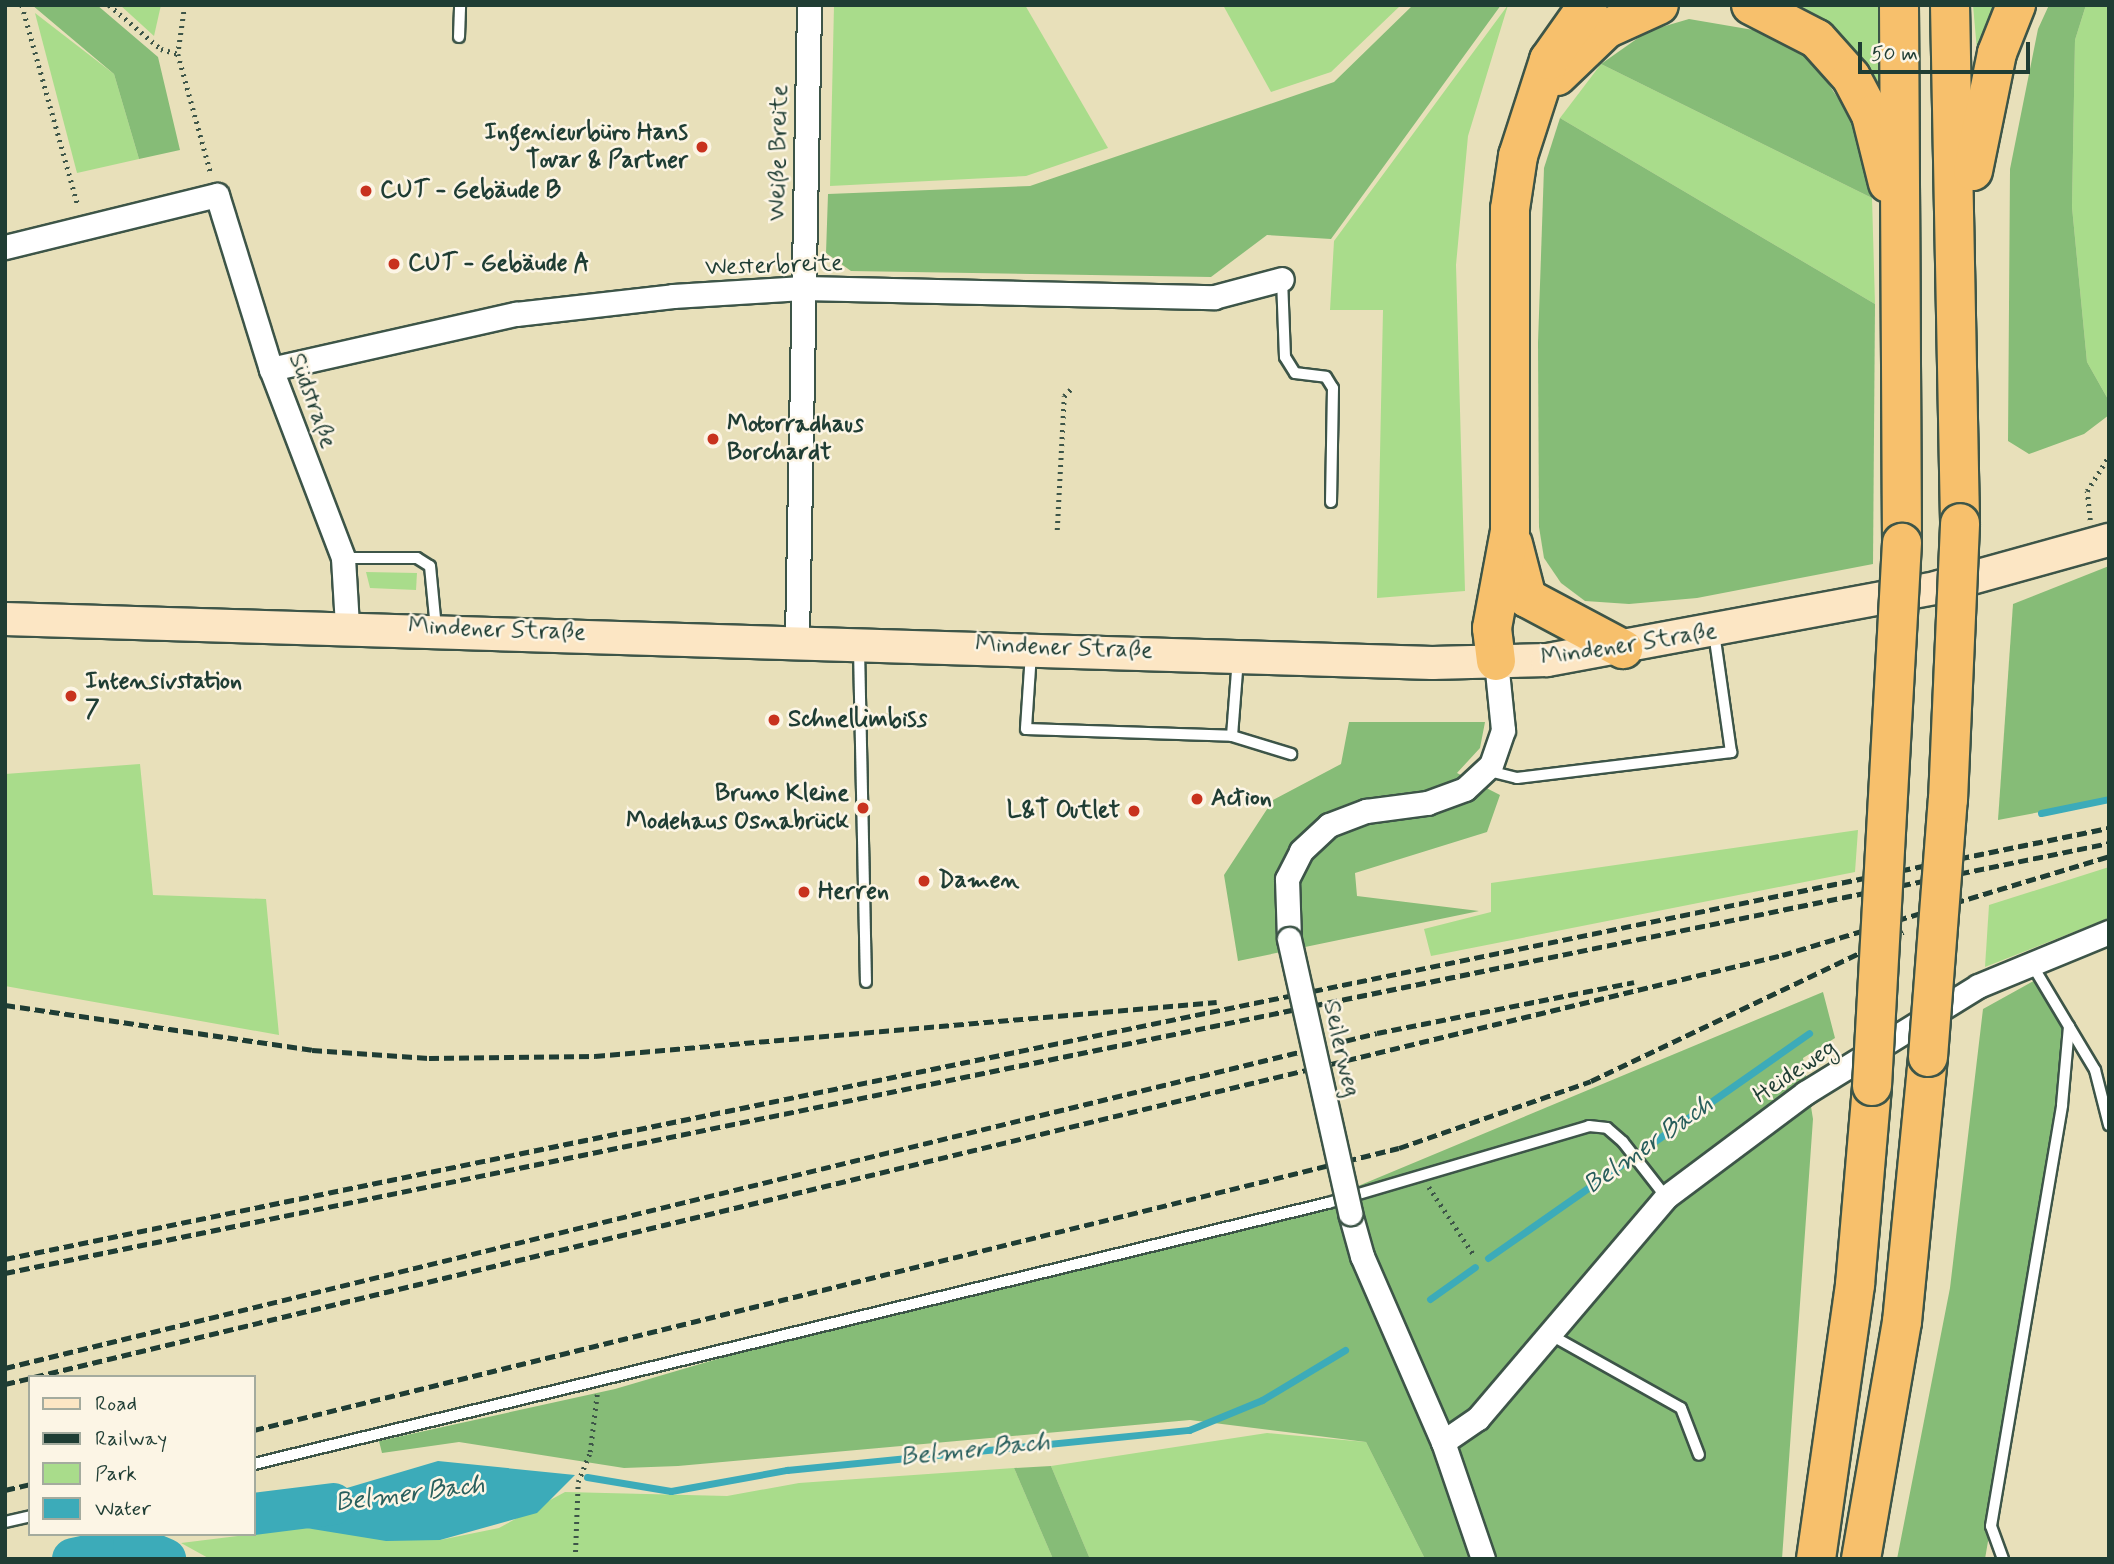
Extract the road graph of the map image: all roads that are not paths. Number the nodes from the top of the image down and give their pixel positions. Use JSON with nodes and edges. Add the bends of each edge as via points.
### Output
{"nodes":[{"id":1,"x":460,"y":5,"type":"edge"},
{"id":2,"x":809,"y":5,"type":"edge"},
{"id":3,"x":1588,"y":5,"type":"edge"},
{"id":4,"x":1658,"y":5,"type":"edge"},
{"id":5,"x":1751,"y":5,"type":"edge"},
{"id":6,"x":1899,"y":5,"type":"edge"},
{"id":7,"x":1950,"y":5,"type":"edge"},
{"id":8,"x":2016,"y":5,"type":"edge"},
{"id":9,"x":459,"y":37,"type":"dead end"},
{"id":10,"x":1532,"y":108,"type":"junction"},
{"id":11,"x":5,"y":247,"type":"edge"},
{"id":12,"x":1959,"y":249,"type":"junction"},
{"id":13,"x":1282,"y":279,"type":"joint"},
{"id":14,"x":803,"y":288,"type":"junction"},
{"id":15,"x":1905,"y":320,"type":"junction"},
{"id":16,"x":271,"y":369,"type":"junction"},
{"id":17,"x":1331,"y":502,"type":"dead end"},
{"id":18,"x":1510,"y":531,"type":"junction"},
{"id":19,"x":2103,"y":542,"type":"edge"},
{"id":20,"x":343,"y":558,"type":"junction"},
{"id":21,"x":1527,"y":598,"type":"junction"},
{"id":22,"x":5,"y":619,"type":"edge"},
{"id":23,"x":347,"y":626,"type":"junction"},
{"id":24,"x":436,"y":628,"type":"junction"},
{"id":25,"x":1714,"y":633,"type":"junction"},
{"id":26,"x":797,"y":638,"type":"junction"},
{"id":27,"x":859,"y":640,"type":"junction"},
{"id":28,"x":1032,"y":646,"type":"junction"},
{"id":29,"x":1623,"y":649,"type":"junction"},
{"id":30,"x":1238,"y":654,"type":"junction"},
{"id":31,"x":1496,"y":661,"type":"junction"},
{"id":32,"x":1232,"y":736,"type":"junction"},
{"id":33,"x":1291,"y":754,"type":"dead end"},
{"id":34,"x":1486,"y":770,"type":"junction"},
{"id":35,"x":2109,"y":932,"type":"edge"},
{"id":36,"x":2030,"y":960,"type":"junction"},
{"id":37,"x":866,"y":982,"type":"dead end"},
{"id":38,"x":2069,"y":1026,"type":"junction"},
{"id":39,"x":2109,"y":1125,"type":"edge"},
{"id":40,"x":1666,"y":1197,"type":"junction"},
{"id":41,"x":1549,"y":1334,"type":"junction"},
{"id":42,"x":1443,"y":1442,"type":"junction"},
{"id":43,"x":1699,"y":1455,"type":"dead end"},
{"id":44,"x":256,"y":1464,"type":"edge"},
{"id":45,"x":28,"y":1516,"type":"edge"},
{"id":46,"x":5,"y":1521,"type":"edge"},
{"id":47,"x":1483,"y":1559,"type":"edge"},
{"id":48,"x":1816,"y":1559,"type":"edge"},
{"id":49,"x":1861,"y":1559,"type":"edge"},
{"id":50,"x":2003,"y":1559,"type":"edge"}],
"edges":[{"from":1,"to":9,"type":"lane"},
{"from":2,"to":14,"type":"street","name":"Weiße Breite"},
{"from":3,"to":10,"type":"highway","via":[[1549,60]]},
{"from":4,"to":10,"type":"highway","via":[[1606,29],[1568,62]]},
{"from":5,"to":15,"type":"highway","via":[[1818,39],[1851,76],[1871,115],[1889,188]]},
{"from":6,"to":15,"type":"highway"},
{"from":7,"to":12,"type":"highway"},
{"from":8,"to":12,"type":"highway","via":[[1997,53]]},
{"from":10,"to":18,"type":"highway","via":[[1510,209]]},
{"from":11,"to":16,"type":"street","name":"Südstraße","via":[[217,195]]},
{"from":12,"to":49,"type":"highway","bridge":true,"via":[[1960,523],[1948,800],[1902,1322]]},
{"from":13,"to":14,"type":"street","name":"Westerbreite","via":[[1214,297]]},
{"from":13,"to":17,"type":"lane","via":[[1285,357],[1295,373],[1326,377],[1333,388]]},
{"from":14,"to":16,"type":"street","name":"Westerbreite","via":[[516,314]]},
{"from":14,"to":26,"type":"street","name":"Weiße Breite"},
{"from":15,"to":48,"type":"highway","bridge":true,"via":[[1902,543],[1872,1086],[1855,1284]]},
{"from":16,"to":20,"type":"street","name":"Südstraße"},
{"from":18,"to":21,"type":"highway"},
{"from":18,"to":31,"type":"highway","via":[[1492,628]]},
{"from":19,"to":25,"type":"main road","name":"Mindener Straße","via":[[1939,587]]},
{"from":20,"to":23,"type":"street","name":"Südstraße"},
{"from":20,"to":24,"type":"lane","via":[[416,558],[430,566]]},
{"from":21,"to":29,"type":"highway"},
{"from":21,"to":31,"type":"highway"},
{"from":22,"to":23,"type":"main road","name":"Mindener Straße"},
{"from":23,"to":24,"type":"main road","name":"Mindener Straße"},
{"from":24,"to":26,"type":"main road","name":"Mindener Straße"},
{"from":25,"to":29,"type":"main road","name":"Mindener Straße"},
{"from":25,"to":34,"type":"lane","via":[[1731,752],[1517,778]]},
{"from":26,"to":27,"type":"main road","name":"Mindener Straße"},
{"from":27,"to":28,"type":"main road","name":"Mindener Straße"},
{"from":27,"to":37,"type":"lane"},
{"from":28,"to":30,"type":"main road","name":"Mindener Straße"},
{"from":28,"to":32,"type":"lane","via":[[1026,729]]},
{"from":29,"to":31,"type":"main road","name":"Mindener Straße"},
{"from":30,"to":31,"type":"main road","name":"Mindener Straße"},
{"from":30,"to":32,"type":"lane"},
{"from":31,"to":34,"type":"street","name":"Seilerweg","via":[[1503,730]]},
{"from":32,"to":33,"type":"lane"},
{"from":34,"to":42,"type":"street","name":"Seilerweg","bridge":true,"via":[[1465,789],[1427,803],[1366,811],[1329,825],[1301,850],[1287,879],[1289,939],[1350,1213],[1362,1256]]},
{"from":35,"to":36,"type":"street","name":"Heideweg"},
{"from":36,"to":38,"type":"lane"},
{"from":36,"to":40,"type":"street","name":"Heideweg","via":[[1805,1093]]},
{"from":38,"to":39,"type":"lane","via":[[2095,1070]]},
{"from":38,"to":50,"type":"lane","via":[[2062,1105],[1991,1526]]},
{"from":40,"to":41,"type":"street","name":"Heideweg"},
{"from":40,"to":44,"type":"lane","via":[[1623,1142],[1607,1128],[1589,1126],[953,1297]]},
{"from":41,"to":42,"type":"street","name":"Heideweg","via":[[1478,1418]]},
{"from":41,"to":43,"type":"lane","via":[[1681,1408]]},
{"from":42,"to":47,"type":"street","name":"Seilerweg"},
{"from":45,"to":46,"type":"lane"}]}
